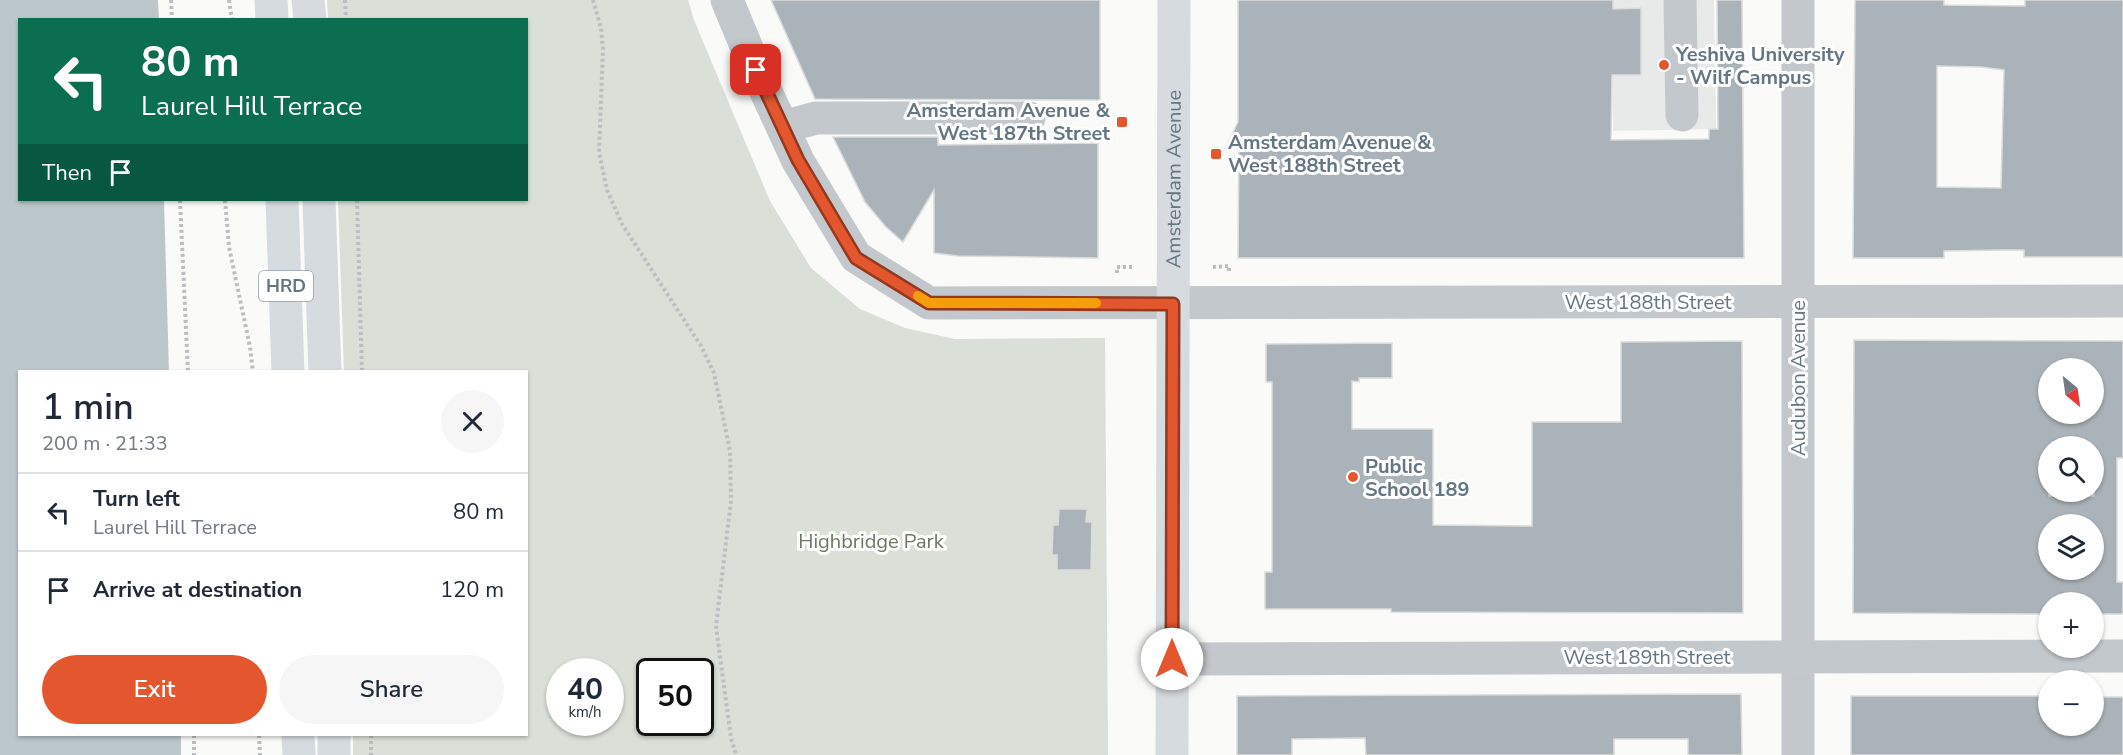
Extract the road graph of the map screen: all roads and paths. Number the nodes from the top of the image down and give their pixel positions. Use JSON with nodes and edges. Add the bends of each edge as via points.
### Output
{"nodes":[{"id":1,"x":171,"y":0,"type":"edge"},
{"id":2,"x":229,"y":0,"type":"edge"},
{"id":3,"x":271,"y":0,"type":"edge"},
{"id":4,"x":308,"y":0,"type":"edge"},
{"id":5,"x":345,"y":0,"type":"edge"},
{"id":6,"x":594,"y":0,"type":"edge"},
{"id":7,"x":727,"y":0,"type":"edge"},
{"id":8,"x":1174,"y":0,"type":"edge"},
{"id":9,"x":1680,"y":0,"type":"edge"},
{"id":10,"x":1798,"y":0,"type":"edge"},
{"id":11,"x":172,"y":18,"type":"edge"},
{"id":12,"x":232,"y":18,"type":"edge"},
{"id":13,"x":272,"y":18,"type":"edge"},
{"id":14,"x":310,"y":18,"type":"edge"},
{"id":15,"x":346,"y":18,"type":"edge"},
{"id":16,"x":1682,"y":115,"type":"dead end"},
{"id":17,"x":1029,"y":125,"type":"dead end"},
{"id":18,"x":786,"y":134,"type":"junction"},
{"id":19,"x":180,"y":201,"type":"edge"},
{"id":20,"x":225,"y":201,"type":"edge"},
{"id":21,"x":282,"y":201,"type":"edge"},
{"id":22,"x":320,"y":201,"type":"edge"},
{"id":23,"x":357,"y":201,"type":"edge"},
{"id":24,"x":1798,"y":301,"type":"junction"},
{"id":25,"x":2123,"y":301,"type":"edge"},
{"id":26,"x":1173,"y":304,"type":"junction"},
{"id":27,"x":188,"y":370,"type":"edge"},
{"id":28,"x":253,"y":370,"type":"edge"},
{"id":29,"x":288,"y":370,"type":"edge"},
{"id":30,"x":325,"y":370,"type":"edge"},
{"id":31,"x":362,"y":370,"type":"edge"},
{"id":32,"x":1798,"y":656,"type":"junction"},
{"id":33,"x":2123,"y":656,"type":"edge"},
{"id":34,"x":1172,"y":659,"type":"junction"},
{"id":35,"x":194,"y":736,"type":"edge"},
{"id":36,"x":259,"y":736,"type":"edge"},
{"id":37,"x":298,"y":736,"type":"edge"},
{"id":38,"x":334,"y":736,"type":"edge"},
{"id":39,"x":371,"y":736,"type":"edge"},
{"id":40,"x":194,"y":755,"type":"edge"},
{"id":41,"x":260,"y":755,"type":"edge"},
{"id":42,"x":299,"y":755,"type":"edge"},
{"id":43,"x":334,"y":755,"type":"edge"},
{"id":44,"x":371,"y":755,"type":"edge"},
{"id":45,"x":736,"y":755,"type":"edge"},
{"id":46,"x":1172,"y":755,"type":"edge"},
{"id":47,"x":1798,"y":755,"type":"edge"}],
"edges":[{"from":1,"to":11,"type":"path"},
{"from":2,"to":12,"type":"path"},
{"from":3,"to":13,"type":"main road"},
{"from":4,"to":14,"type":"main road"},
{"from":5,"to":15,"type":"path"},
{"from":6,"to":45,"type":"path","via":[[603,49],[599,152],[607,190],[622,224],[710,364],[730,451],[730,501],[716,626]]},
{"from":7,"to":18,"type":"street","name":"West 188th Street"},
{"from":8,"to":26,"type":"main road","name":"Amsterdam Avenue"},
{"from":9,"to":16,"type":"street"},
{"from":10,"to":24,"type":"street","name":"Audubon Avenue"},
{"from":17,"to":18,"type":"street","via":[[816,118]]},
{"from":18,"to":26,"type":"street","name":"West 188th Street","via":[[856,258],[929,303]]},
{"from":19,"to":27,"type":"path"},
{"from":20,"to":28,"type":"path","via":[[229,247]]},
{"from":21,"to":29,"type":"main road","number":"HRD"},
{"from":22,"to":30,"type":"main road","number":"HRD"},
{"from":23,"to":31,"type":"path"},
{"from":24,"to":25,"type":"street","name":"West 188th Street"},
{"from":24,"to":26,"type":"street","name":"West 188th Street"},
{"from":24,"to":32,"type":"street","name":"Audubon Avenue"},
{"from":26,"to":34,"type":"main road","name":"Amsterdam Avenue"},
{"from":32,"to":33,"type":"street","name":"West 189th Street"},
{"from":32,"to":34,"type":"street","name":"West 189th Street"},
{"from":32,"to":47,"type":"street","name":"Audubon Avenue"},
{"from":34,"to":46,"type":"main road","name":"Amsterdam Avenue"},
{"from":35,"to":40,"type":"path"},
{"from":36,"to":41,"type":"path"},
{"from":37,"to":42,"type":"main road"},
{"from":38,"to":43,"type":"main road"},
{"from":39,"to":44,"type":"path"}]}
